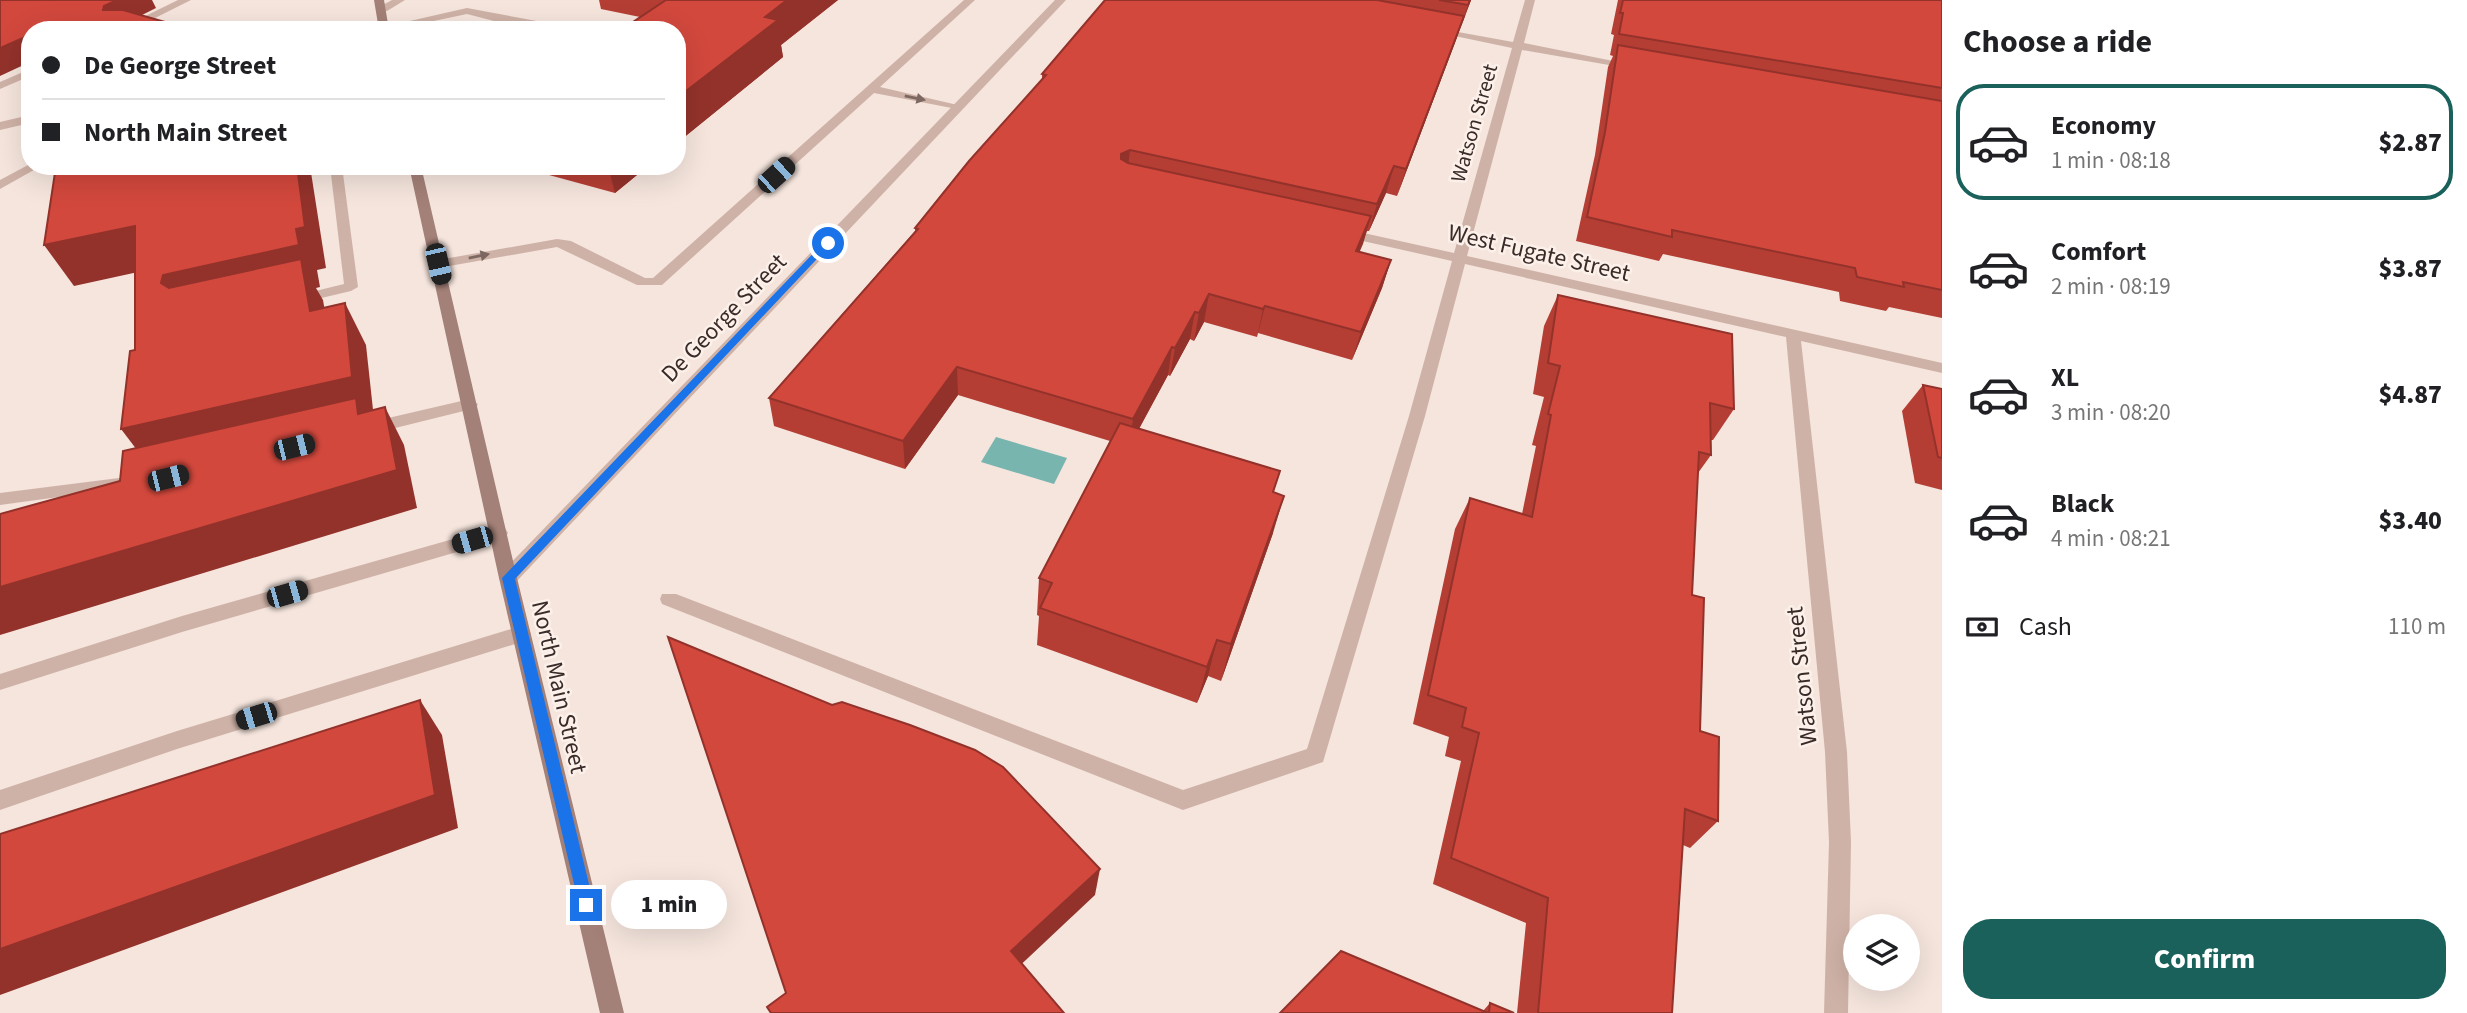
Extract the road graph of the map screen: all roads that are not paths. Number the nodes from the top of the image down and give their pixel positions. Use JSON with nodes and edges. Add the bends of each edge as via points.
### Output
{"nodes":[{"id":1,"x":187,"y":0,"type":"edge"},
{"id":2,"x":400,"y":0,"type":"edge"},
{"id":3,"x":970,"y":0,"type":"edge"},
{"id":4,"x":1061,"y":0,"type":"edge"},
{"id":5,"x":1530,"y":0,"type":"edge"},
{"id":6,"x":381,"y":4,"type":"edge"},
{"id":7,"x":142,"y":21,"type":"edge"},
{"id":8,"x":421,"y":21,"type":"edge"},
{"id":9,"x":491,"y":21,"type":"edge"},
{"id":10,"x":1420,"y":28,"type":"edge"},
{"id":11,"x":1520,"y":46,"type":"junction"},
{"id":12,"x":1640,"y":67,"type":"edge"},
{"id":13,"x":21,"y":76,"type":"edge"},
{"id":14,"x":0,"y":86,"type":"edge"},
{"id":15,"x":871,"y":89,"type":"junction"},
{"id":16,"x":958,"y":107,"type":"junction"},
{"id":17,"x":21,"y":121,"type":"edge"},
{"id":18,"x":0,"y":126,"type":"edge"},
{"id":19,"x":21,"y":174,"type":"edge"},
{"id":20,"x":337,"y":175,"type":"edge"},
{"id":21,"x":417,"y":175,"type":"edge"},
{"id":22,"x":0,"y":185,"type":"edge"},
{"id":23,"x":1324,"y":228,"type":"edge"},
{"id":24,"x":1460,"y":258,"type":"junction"},
{"id":25,"x":438,"y":264,"type":"junction"},
{"id":26,"x":286,"y":302,"type":"edge"},
{"id":27,"x":1793,"y":334,"type":"junction"},
{"id":28,"x":1942,"y":368,"type":"edge"},
{"id":29,"x":470,"y":404,"type":"junction"},
{"id":30,"x":352,"y":433,"type":"edge"},
{"id":31,"x":142,"y":482,"type":"edge"},
{"id":32,"x":0,"y":499,"type":"edge"},
{"id":33,"x":499,"y":533,"type":"junction"},
{"id":34,"x":508,"y":578,"type":"junction"},
{"id":35,"x":669,"y":599,"type":"dead end"},
{"id":36,"x":522,"y":634,"type":"junction"},
{"id":37,"x":0,"y":682,"type":"edge"},
{"id":38,"x":0,"y":800,"type":"edge"},
{"id":39,"x":612,"y":1013,"type":"edge"},
{"id":40,"x":1836,"y":1013,"type":"edge"}],
"edges":[{"from":1,"to":7,"type":"street"},
{"from":2,"to":6,"type":"street"},
{"from":3,"to":15,"type":"street"},
{"from":4,"to":16,"type":"street","name":"De George Street"},
{"from":5,"to":11,"type":"street","name":"Watson Street"},
{"from":8,"to":9,"type":"street","via":[[467,11]]},
{"from":10,"to":11,"type":"street"},
{"from":11,"to":12,"type":"street"},
{"from":11,"to":24,"type":"street","name":"Watson Street"},
{"from":13,"to":14,"type":"street"},
{"from":15,"to":16,"type":"street","one_way":true},
{"from":25,"to":15,"type":"street","one_way":true,"via":[[566,244],[642,282],[656,282]]},
{"from":16,"to":34,"type":"street","name":"De George Street"},
{"from":17,"to":18,"type":"street"},
{"from":19,"to":22,"type":"street"},
{"from":20,"to":26,"type":"street","via":[[351,287]]},
{"from":21,"to":25,"type":"main road","name":"North Main Street"},
{"from":23,"to":24,"type":"street","name":"West Fugate Street"},
{"from":24,"to":27,"type":"street","name":"West Fugate Street"},
{"from":24,"to":35,"type":"street","name":"Watson Street","via":[[1316,755],[1183,800]]},
{"from":25,"to":29,"type":"main road","name":"North Main Street"},
{"from":27,"to":28,"type":"street","name":"West Fugate Street"},
{"from":27,"to":40,"type":"street","name":"Watson Street","via":[[1836,752],[1840,842]]},
{"from":29,"to":30,"type":"street"},
{"from":29,"to":33,"type":"main road","name":"North Main Street"},
{"from":31,"to":32,"type":"street"},
{"from":33,"to":34,"type":"main road","name":"North Main Street"},
{"from":33,"to":37,"type":"street","via":[[182,624]]},
{"from":34,"to":36,"type":"main road","name":"North Main Street"},
{"from":36,"to":38,"type":"street","via":[[177,740]]},
{"from":36,"to":39,"type":"main road","name":"North Main Street"}]}
